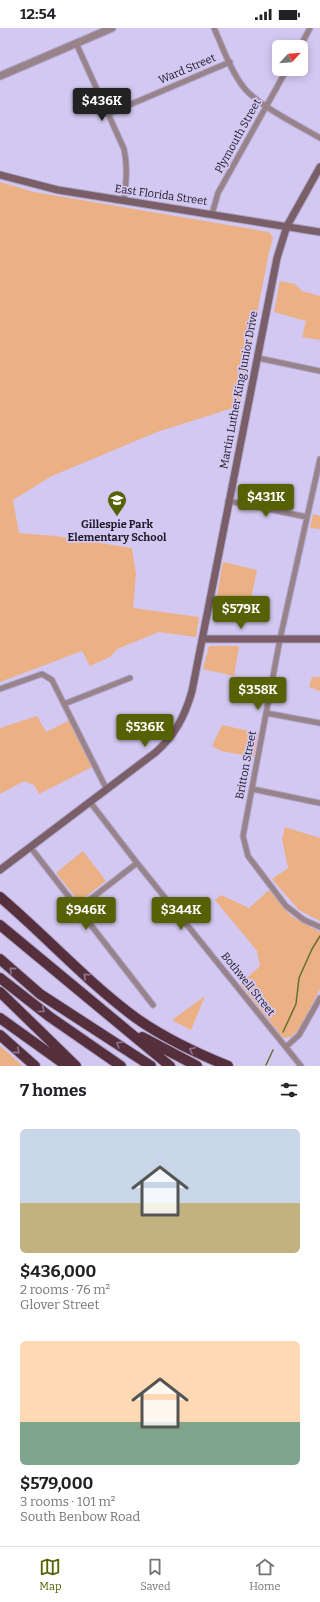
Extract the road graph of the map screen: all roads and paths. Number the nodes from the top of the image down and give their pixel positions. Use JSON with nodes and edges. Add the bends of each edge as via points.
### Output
{"nodes":[{"id":1,"x":112,"y":28,"type":"edge"},
{"id":2,"x":214,"y":28,"type":"edge"},
{"id":3,"x":310,"y":28,"type":"edge"},
{"id":4,"x":304,"y":40,"type":"edge"},
{"id":5,"x":76,"y":43,"type":"junction"},
{"id":6,"x":230,"y":62,"type":"junction"},
{"id":7,"x":0,"y":76,"type":"edge"},
{"id":8,"x":283,"y":76,"type":"edge"},
{"id":9,"x":267,"y":106,"type":"junction"},
{"id":10,"x":108,"y":114,"type":"junction"},
{"id":11,"x":320,"y":138,"type":"edge"},
{"id":12,"x":320,"y":167,"type":"edge"},
{"id":13,"x":0,"y":175,"type":"edge"},
{"id":14,"x":124,"y":201,"type":"junction"},
{"id":15,"x":212,"y":214,"type":"junction"},
{"id":16,"x":287,"y":226,"type":"junction"},
{"id":17,"x":320,"y":232,"type":"edge"},
{"id":18,"x":258,"y":358,"type":"junction"},
{"id":19,"x":320,"y":372,"type":"edge"},
{"id":20,"x":320,"y":458,"type":"edge"},
{"id":21,"x":228,"y":501,"type":"junction"},
{"id":22,"x":307,"y":517,"type":"junction"},
{"id":23,"x":280,"y":639,"type":"junction"},
{"id":24,"x":320,"y":639,"type":"edge"},
{"id":25,"x":203,"y":640,"type":"junction"},
{"id":26,"x":130,"y":678,"type":"dead end"},
{"id":27,"x":0,"y":689,"type":"edge"},
{"id":28,"x":64,"y":704,"type":"junction"},
{"id":29,"x":266,"y":713,"type":"junction"},
{"id":30,"x":320,"y":723,"type":"edge"},
{"id":31,"x":252,"y":789,"type":"junction"},
{"id":32,"x":106,"y":790,"type":"junction"},
{"id":33,"x":90,"y":802,"type":"junction"},
{"id":34,"x":320,"y":803,"type":"edge"},
{"id":35,"x":31,"y":848,"type":"junction"},
{"id":36,"x":137,"y":863,"type":"junction"},
{"id":37,"x":0,"y":870,"type":"edge"},
{"id":38,"x":0,"y":897,"type":"edge"},
{"id":39,"x":79,"y":908,"type":"junction"},
{"id":40,"x":0,"y":925,"type":"edge"},
{"id":41,"x":320,"y":927,"type":"edge"},
{"id":42,"x":0,"y":959,"type":"edge"},
{"id":43,"x":0,"y":978,"type":"edge"},
{"id":44,"x":0,"y":992,"type":"edge"},
{"id":45,"x":320,"y":998,"type":"edge"},
{"id":46,"x":92,"y":1001,"type":"junction"},
{"id":47,"x":153,"y":1005,"type":"dead end"},
{"id":48,"x":0,"y":1018,"type":"edge"},
{"id":49,"x":0,"y":1035,"type":"edge"},
{"id":50,"x":286,"y":1047,"type":"junction"},
{"id":51,"x":35,"y":1066,"type":"edge"},
{"id":52,"x":67,"y":1066,"type":"edge"},
{"id":53,"x":76,"y":1066,"type":"edge"},
{"id":54,"x":121,"y":1066,"type":"edge"},
{"id":55,"x":151,"y":1066,"type":"edge"},
{"id":56,"x":170,"y":1066,"type":"edge"},
{"id":57,"x":197,"y":1066,"type":"edge"},
{"id":58,"x":228,"y":1066,"type":"edge"},
{"id":59,"x":301,"y":1066,"type":"edge"}],
"edges":[{"from":1,"to":5,"type":"street"},
{"from":2,"to":6,"type":"street"},
{"from":3,"to":4,"type":"street"},
{"from":5,"to":7,"type":"street"},
{"from":5,"to":10,"type":"street"},
{"from":6,"to":9,"type":"street","via":[[246,89]]},
{"from":6,"to":10,"type":"street","name":"Ward Street"},
{"from":8,"to":9,"type":"street","name":"Plymouth Street"},
{"from":9,"to":11,"type":"street"},
{"from":9,"to":15,"type":"street","name":"Plymouth Street","via":[[218,192]]},
{"from":10,"to":14,"type":"street","via":[[127,162]]},
{"from":12,"to":16,"type":"main road","name":"Martin Luther King Junior Drive"},
{"from":13,"to":14,"type":"main road","name":"East Florida Street","via":[[58,190]]},
{"from":14,"to":15,"type":"main road","name":"East Florida Street"},
{"from":15,"to":16,"type":"main road","name":"East Florida Street"},
{"from":16,"to":17,"type":"main road","name":"East Florida Street"},
{"from":16,"to":18,"type":"main road","name":"Martin Luther King Junior Drive","via":[[274,272]]},
{"from":18,"to":19,"type":"street"},
{"from":18,"to":21,"type":"main road","name":"Martin Luther King Junior Drive"},
{"from":20,"to":22,"type":"street","name":"Britton Street"},
{"from":21,"to":22,"type":"street"},
{"from":21,"to":25,"type":"main road","name":"Martin Luther King Junior Drive"},
{"from":22,"to":23,"type":"street","name":"Britton Street"},
{"from":23,"to":24,"type":"main road"},
{"from":23,"to":25,"type":"main road"},
{"from":23,"to":29,"type":"street","name":"Britton Street"},
{"from":25,"to":32,"type":"main road","name":"Martin Luther King Junior Drive","via":[[189,702],[176,730],[156,752]]},
{"from":26,"to":28,"type":"street"},
{"from":27,"to":28,"type":"street","via":[[42,674],[52,680]]},
{"from":28,"to":32,"type":"street"},
{"from":29,"to":30,"type":"street"},
{"from":29,"to":31,"type":"street","name":"Britton Street"},
{"from":31,"to":34,"type":"street"},
{"from":31,"to":41,"type":"street","name":"Britton Street","via":[[243,836],[248,856],[286,906],[304,920]]},
{"from":32,"to":33,"type":"main road","name":"Martin Luther King Junior Drive"},
{"from":33,"to":35,"type":"main road","name":"Martin Luther King Junior Drive"},
{"from":33,"to":36,"type":"street","name":"Bothwell Street"},
{"from":35,"to":37,"type":"main road","name":"Martin Luther King Junior Drive"},
{"from":35,"to":39,"type":"street"},
{"from":36,"to":39,"type":"street"},
{"from":36,"to":50,"type":"street","name":"Bothwell Street"},
{"from":58,"to":38,"type":"highway","one_way":true,"via":[[195,1052],[137,1019]]},
{"from":39,"to":47,"type":"street"},
{"from":40,"to":46,"type":"highway"},
{"from":55,"to":42,"type":"highway","one_way":true,"via":[[40,994]]},
{"from":43,"to":54,"type":"highway","one_way":true,"via":[[50,1017]]},
{"from":44,"to":53,"type":"highway"},
{"from":45,"to":50,"type":"street","via":[[299,1035]]},
{"from":46,"to":56,"type":"highway"},
{"from":46,"to":57,"type":"highway","via":[[135,1033]]},
{"from":48,"to":52,"type":"highway"},
{"from":49,"to":51,"type":"highway","one_way":true},
{"from":50,"to":59,"type":"street","name":"Bothwell Street"}]}
